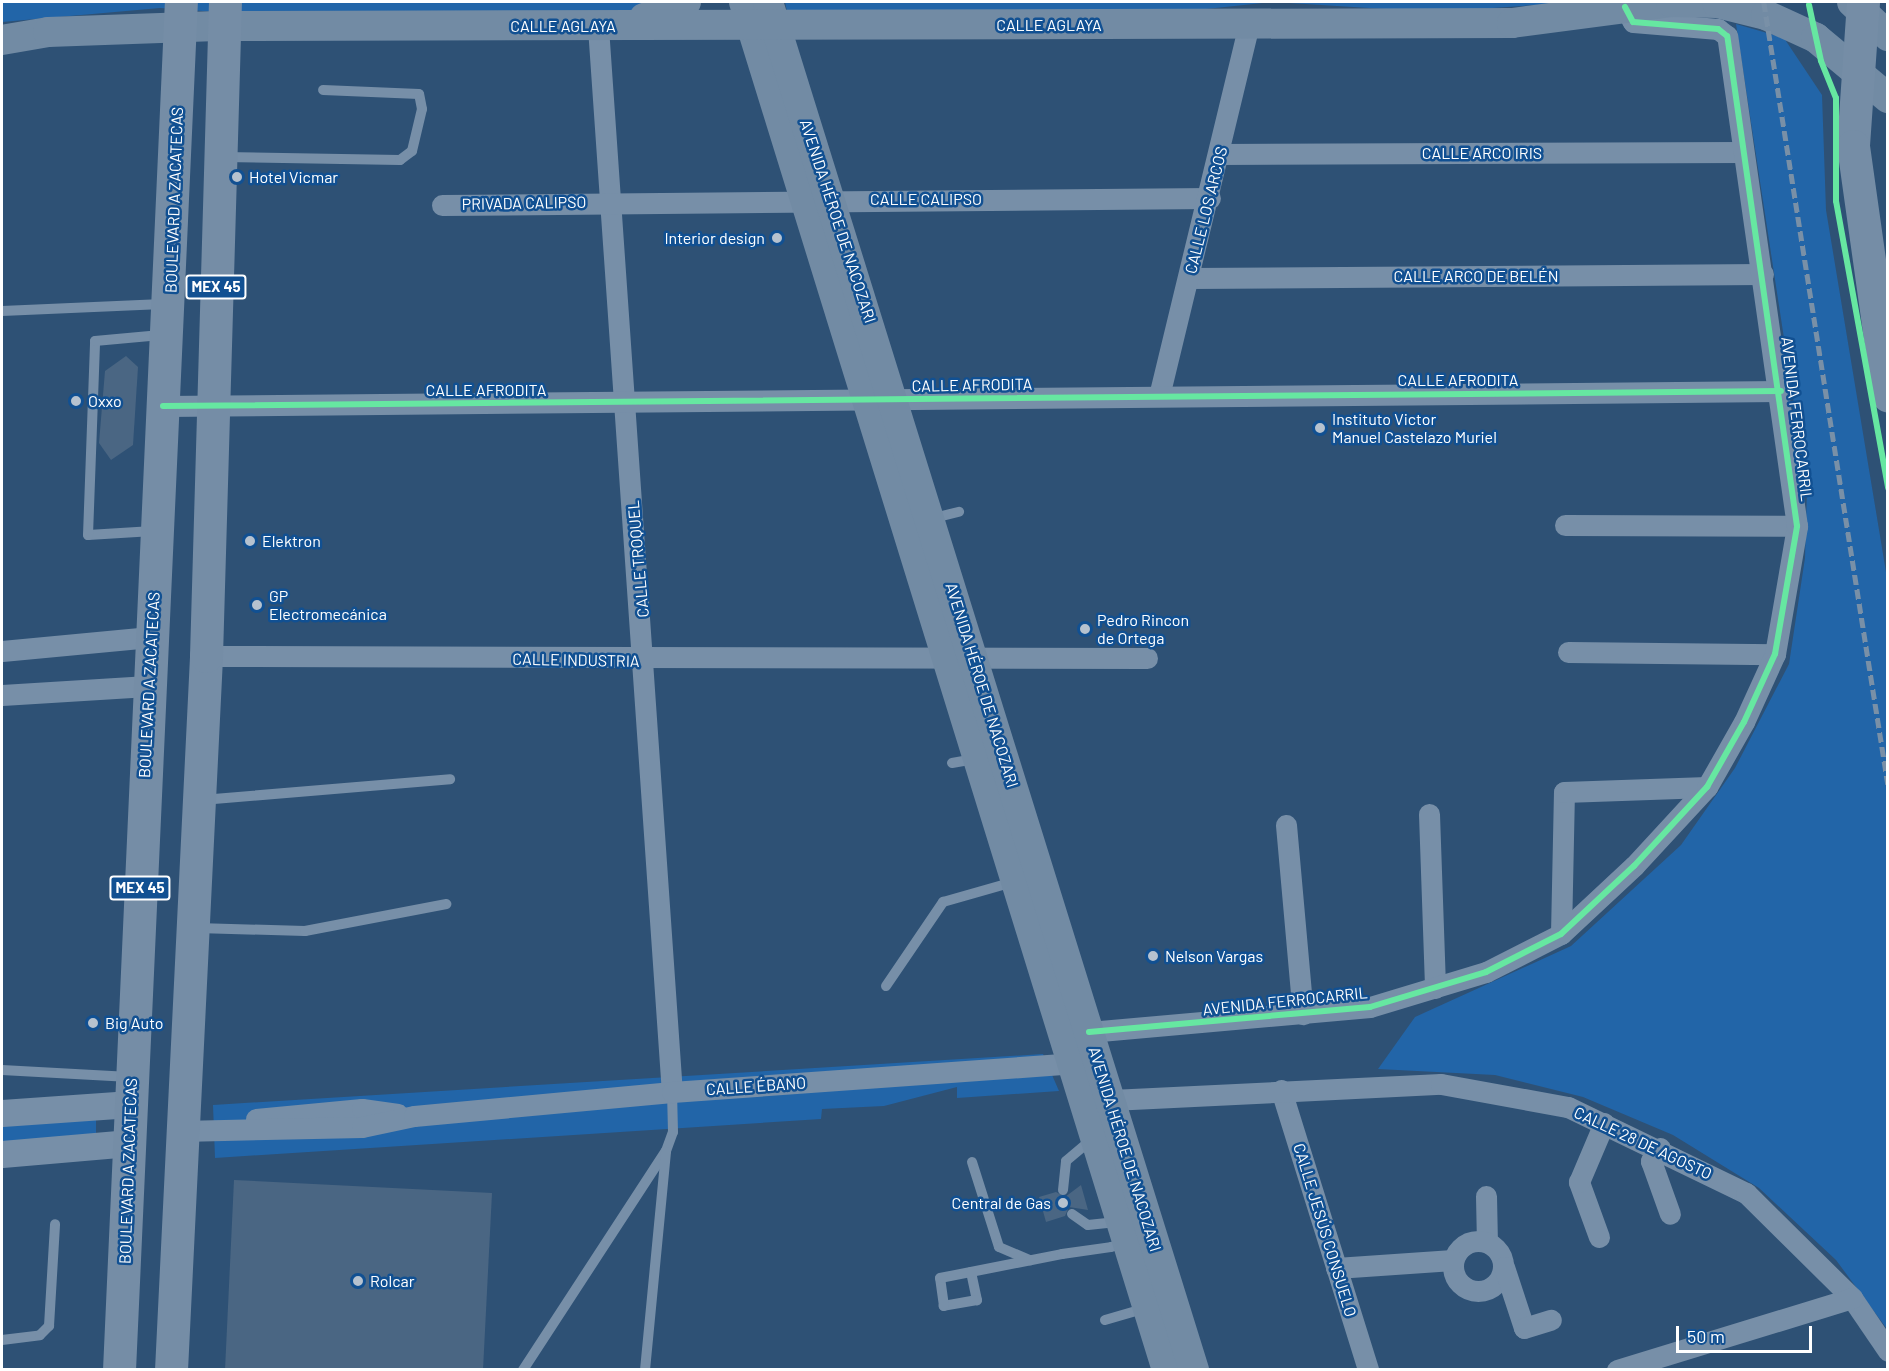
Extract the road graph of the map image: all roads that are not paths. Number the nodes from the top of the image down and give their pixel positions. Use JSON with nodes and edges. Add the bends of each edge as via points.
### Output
{"nodes":[{"id":1,"x":686,"y":2,"type":"edge"},
{"id":2,"x":1672,"y":2,"type":"edge"},
{"id":3,"x":1859,"y":5,"type":"edge"},
{"id":4,"x":1605,"y":6,"type":"edge"},
{"id":5,"x":759,"y":13,"type":"edge"},
{"id":6,"x":180,"y":14,"type":"edge"},
{"id":7,"x":224,"y":14,"type":"edge"},
{"id":8,"x":1249,"y":24,"type":"junction"},
{"id":9,"x":606,"y":26,"type":"junction"},
{"id":10,"x":1887,"y":36,"type":"edge"},
{"id":11,"x":2,"y":40,"type":"edge"},
{"id":12,"x":1854,"y":65,"type":"junction"},
{"id":13,"x":323,"y":90,"type":"dead end"},
{"id":14,"x":1887,"y":98,"type":"edge"},
{"id":15,"x":1743,"y":152,"type":"junction"},
{"id":16,"x":1220,"y":154,"type":"junction"},
{"id":17,"x":220,"y":157,"type":"junction"},
{"id":18,"x":1210,"y":198,"type":"junction"},
{"id":19,"x":819,"y":200,"type":"junction"},
{"id":20,"x":607,"y":202,"type":"junction"},
{"id":21,"x":442,"y":205,"type":"dead end"},
{"id":22,"x":1763,"y":274,"type":"junction"},
{"id":23,"x":1190,"y":278,"type":"junction"},
{"id":24,"x":2,"y":311,"type":"edge"},
{"id":25,"x":168,"y":319,"type":"junction"},
{"id":26,"x":1781,"y":391,"type":"junction"},
{"id":27,"x":1159,"y":396,"type":"junction"},
{"id":28,"x":1887,"y":396,"type":"edge"},
{"id":29,"x":880,"y":400,"type":"junction"},
{"id":30,"x":626,"y":402,"type":"junction"},
{"id":31,"x":213,"y":405,"type":"junction"},
{"id":32,"x":163,"y":406,"type":"junction"},
{"id":33,"x":1565,"y":525,"type":"dead end"},
{"id":34,"x":1797,"y":526,"type":"junction"},
{"id":35,"x":157,"y":531,"type":"junction"},
{"id":36,"x":150,"y":637,"type":"junction"},
{"id":37,"x":2,"y":651,"type":"edge"},
{"id":38,"x":1568,"y":652,"type":"dead end"},
{"id":39,"x":1775,"y":654,"type":"junction"},
{"id":40,"x":206,"y":656,"type":"junction"},
{"id":41,"x":960,"y":658,"type":"junction"},
{"id":42,"x":1147,"y":658,"type":"dead end"},
{"id":43,"x":646,"y":660,"type":"junction"},
{"id":44,"x":148,"y":686,"type":"junction"},
{"id":45,"x":2,"y":695,"type":"edge"},
{"id":46,"x":450,"y":780,"type":"dead end"},
{"id":47,"x":1707,"y":787,"type":"junction"},
{"id":48,"x":199,"y":800,"type":"junction"},
{"id":49,"x":1429,"y":814,"type":"dead end"},
{"id":50,"x":1286,"y":825,"type":"dead end"},
{"id":51,"x":1027,"y":878,"type":"junction"},
{"id":52,"x":446,"y":904,"type":"dead end"},
{"id":53,"x":192,"y":927,"type":"junction"},
{"id":54,"x":1561,"y":934,"type":"junction"},
{"id":55,"x":886,"y":986,"type":"dead end"},
{"id":56,"x":1435,"y":988,"type":"junction"},
{"id":57,"x":1303,"y":1014,"type":"junction"},
{"id":58,"x":1089,"y":1032,"type":"junction"},
{"id":59,"x":1085,"y":1062,"type":"junction"},
{"id":60,"x":2,"y":1070,"type":"edge"},
{"id":61,"x":1281,"y":1090,"type":"junction"},
{"id":62,"x":131,"y":1091,"type":"junction"},
{"id":63,"x":672,"y":1092,"type":"junction"},
{"id":64,"x":1111,"y":1100,"type":"junction"},
{"id":65,"x":2,"y":1113,"type":"edge"},
{"id":66,"x":1604,"y":1123,"type":"junction"},
{"id":67,"x":181,"y":1131,"type":"junction"},
{"id":68,"x":1095,"y":1137,"type":"junction"},
{"id":69,"x":130,"y":1143,"type":"junction"},
{"id":70,"x":1660,"y":1148,"type":"junction"},
{"id":71,"x":666,"y":1151,"type":"junction"},
{"id":72,"x":2,"y":1154,"type":"edge"},
{"id":73,"x":972,"y":1162,"type":"dead end"},
{"id":74,"x":1063,"y":1190,"type":"dead end"},
{"id":75,"x":1486,"y":1196,"type":"dead end"},
{"id":76,"x":1072,"y":1215,"type":"dead end"},
{"id":77,"x":1670,"y":1215,"type":"dead end"},
{"id":78,"x":55,"y":1224,"type":"dead end"},
{"id":79,"x":1124,"y":1232,"type":"junction"},
{"id":80,"x":1599,"y":1237,"type":"dead end"},
{"id":81,"x":1487,"y":1242,"type":"junction"},
{"id":82,"x":1030,"y":1260,"type":"junction"},
{"id":83,"x":1453,"y":1260,"type":"junction"},
{"id":84,"x":1504,"y":1267,"type":"junction"},
{"id":85,"x":1345,"y":1268,"type":"junction"},
{"id":86,"x":972,"y":1272,"type":"dead end"},
{"id":87,"x":1852,"y":1298,"type":"junction"},
{"id":88,"x":1160,"y":1303,"type":"junction"},
{"id":89,"x":1105,"y":1320,"type":"dead end"},
{"id":90,"x":1551,"y":1320,"type":"dead end"},
{"id":91,"x":2,"y":1340,"type":"edge"},
{"id":92,"x":1887,"y":1351,"type":"edge"},
{"id":93,"x":120,"y":1370,"type":"edge"},
{"id":94,"x":171,"y":1370,"type":"edge"},
{"id":95,"x":523,"y":1370,"type":"edge"},
{"id":96,"x":645,"y":1370,"type":"edge"},
{"id":97,"x":1167,"y":1370,"type":"edge"},
{"id":98,"x":1194,"y":1370,"type":"edge"},
{"id":99,"x":1368,"y":1370,"type":"edge"},
{"id":100,"x":1617,"y":1370,"type":"edge"}],
"edges":[{"from":1,"to":9,"type":"main road","via":[[672,11]]},
{"from":2,"to":4,"type":"main road","name":"CALLE AGLAYA"},
{"from":2,"to":12,"type":"main road","name":"CALLE AGLAYA","via":[[1717,3],[1766,15],[1816,38]]},
{"from":3,"to":10,"type":"main road"},
{"from":3,"to":12,"type":"main road"},
{"from":4,"to":8,"type":"main road","name":"CALLE AGLAYA","via":[[1512,23]]},
{"from":4,"to":15,"type":"street","name":"AVENIDA FERROCARRIL","via":[[1632,22],[1718,29],[1727,36]]},
{"from":5,"to":8,"type":"main road","name":"CALLE AGLAYA"},
{"from":5,"to":9,"type":"main road","name":"CALLE AGLAYA"},
{"from":5,"to":19,"type":"main road","name":"AVENIDA HÉROE DE NACOZARI"},
{"from":6,"to":7,"type":"main road","name":"CALLE AGLAYA"},
{"from":6,"to":11,"type":"main road","name":"CALLE AGLAYA"},
{"from":6,"to":25,"type":"main road","name":"BOULEVARD A ZACATECAS","number":"MEX 45"},
{"from":7,"to":9,"type":"main road","name":"CALLE AGLAYA"},
{"from":7,"to":17,"type":"main road","number":"MEX 45"},
{"from":8,"to":16,"type":"street","name":"CALLE LOS ARCOS"},
{"from":9,"to":20,"type":"street","name":"CALLE TROQUEL"},
{"from":12,"to":14,"type":"main road","name":"CALLE AGLAYA"},
{"from":12,"to":28,"type":"main road","via":[[1853,146]]},
{"from":13,"to":17,"type":"lane","via":[[419,94],[422,109],[412,151],[400,160]]},
{"from":15,"to":16,"type":"street","name":"CALLE ARCO IRIS"},
{"from":15,"to":22,"type":"street","name":"AVENIDA FERROCARRIL"},
{"from":16,"to":18,"type":"street","name":"CALLE LOS ARCOS"},
{"from":17,"to":31,"type":"main road","number":"MEX 45"},
{"from":18,"to":19,"type":"street","name":"CALLE CALIPSO"},
{"from":18,"to":23,"type":"street","name":"CALLE LOS ARCOS"},
{"from":19,"to":20,"type":"street","name":"CALLE CALIPSO"},
{"from":19,"to":29,"type":"main road","name":"AVENIDA HÉROE DE NACOZARI"},
{"from":20,"to":21,"type":"street","name":"PRIVADA CALIPSO"},
{"from":20,"to":30,"type":"street","name":"CALLE TROQUEL"},
{"from":22,"to":23,"type":"street","name":"CALLE ARCO DE BELÉN"},
{"from":22,"to":26,"type":"street","name":"AVENIDA FERROCARRIL"},
{"from":23,"to":27,"type":"street","name":"CALLE LOS ARCOS"},
{"from":24,"to":25,"type":"lane"},
{"from":25,"to":32,"type":"main road","name":"BOULEVARD A ZACATECAS","number":"MEX 45"},
{"from":25,"to":35,"type":"lane","via":[[95,341],[88,535]]},
{"from":26,"to":27,"type":"street","name":"CALLE AFRODITA"},
{"from":26,"to":34,"type":"street","name":"AVENIDA FERROCARRIL"},
{"from":27,"to":29,"type":"street","name":"CALLE AFRODITA"},
{"from":29,"to":30,"type":"street","name":"CALLE AFRODITA"},
{"from":29,"to":41,"type":"main road","name":"AVENIDA HÉROE DE NACOZARI","via":[[931,518]]},
{"from":30,"to":31,"type":"street","name":"CALLE AFRODITA"},
{"from":30,"to":43,"type":"street","name":"CALLE TROQUEL"},
{"from":31,"to":32,"type":"street","name":"CALLE AFRODITA"},
{"from":31,"to":40,"type":"main road","number":"MEX 45"},
{"from":32,"to":35,"type":"main road","name":"BOULEVARD A ZACATECAS","number":"MEX 45"},
{"from":33,"to":34,"type":"street"},
{"from":34,"to":39,"type":"street","name":"AVENIDA FERROCARRIL"},
{"from":35,"to":36,"type":"main road","name":"BOULEVARD A ZACATECAS","number":"MEX 45"},
{"from":36,"to":37,"type":"street"},
{"from":36,"to":44,"type":"main road","name":"BOULEVARD A ZACATECAS","number":"MEX 45"},
{"from":38,"to":39,"type":"street"},
{"from":39,"to":47,"type":"street","name":"AVENIDA FERROCARRIL"},
{"from":40,"to":43,"type":"street","name":"CALLE INDUSTRIA"},
{"from":40,"to":48,"type":"main road","number":"MEX 45"},
{"from":41,"to":42,"type":"street","name":"CALLE INDUSTRIA"},
{"from":41,"to":43,"type":"street","name":"CALLE INDUSTRIA"},
{"from":41,"to":51,"type":"main road","name":"AVENIDA HÉROE DE NACOZARI","via":[[977,757]]},
{"from":43,"to":63,"type":"street","name":"CALLE TROQUEL"},
{"from":44,"to":45,"type":"street"},
{"from":44,"to":62,"type":"main road","name":"BOULEVARD A ZACATECAS","number":"MEX 45"},
{"from":46,"to":48,"type":"lane"},
{"from":47,"to":54,"type":"street","name":"AVENIDA FERROCARRIL","via":[[1634,866]]},
{"from":47,"to":54,"type":"street","via":[[1564,792]]},
{"from":48,"to":53,"type":"main road","number":"MEX 45"},
{"from":49,"to":56,"type":"street"},
{"from":50,"to":57,"type":"street"},
{"from":51,"to":55,"type":"lane","via":[[943,902]]},
{"from":51,"to":58,"type":"main road","name":"AVENIDA HÉROE DE NACOZARI"},
{"from":51,"to":59,"type":"main road","name":"AVENIDA HÉROE DE NACOZARI"},
{"from":52,"to":53,"type":"lane","via":[[304,932]]},
{"from":53,"to":67,"type":"main road","number":"MEX 45"},
{"from":54,"to":56,"type":"street","name":"AVENIDA FERROCARRIL","via":[[1486,972]]},
{"from":56,"to":57,"type":"street","name":"AVENIDA FERROCARRIL","via":[[1370,1007]]},
{"from":57,"to":58,"type":"street","name":"AVENIDA FERROCARRIL"},
{"from":58,"to":59,"type":"main road","name":"AVENIDA HÉROE DE NACOZARI"},
{"from":59,"to":63,"type":"street","name":"CALLE ÉBANO"},
{"from":59,"to":64,"type":"main road","name":"AVENIDA HÉROE DE NACOZARI"},
{"from":59,"to":68,"type":"main road","name":"AVENIDA HÉROE DE NACOZARI"},
{"from":60,"to":62,"type":"lane"},
{"from":61,"to":64,"type":"street","name":"CALLE 28 DE AGOSTO"},
{"from":61,"to":66,"type":"street","name":"CALLE 28 DE AGOSTO","via":[[1441,1084],[1568,1107]]},
{"from":61,"to":85,"type":"street","name":"CALLE JESÚS CONSUELO"},
{"from":62,"to":65,"type":"street"},
{"from":62,"to":69,"type":"main road","name":"BOULEVARD A ZACATECAS","number":"MEX 45"},
{"from":63,"to":67,"type":"street","name":"CALLE ÉBANO","via":[[414,1116],[362,1109]]},
{"from":63,"to":71,"type":"lane","via":[[673,1132]]},
{"from":64,"to":88,"type":"main road","name":"AVENIDA HÉROE DE NACOZARI"},
{"from":66,"to":70,"type":"street","name":"CALLE 28 DE AGOSTO"},
{"from":66,"to":80,"type":"street","via":[[1579,1182]]},
{"from":67,"to":94,"type":"main road","number":"MEX 45"},
{"from":68,"to":74,"type":"lane","via":[[1066,1161]]},
{"from":68,"to":79,"type":"main road","name":"AVENIDA HÉROE DE NACOZARI"},
{"from":69,"to":72,"type":"street"},
{"from":69,"to":93,"type":"main road","name":"BOULEVARD A ZACATECAS","number":"MEX 45"},
{"from":70,"to":77,"type":"street","via":[[1652,1161]]},
{"from":70,"to":87,"type":"street","name":"CALLE 28 DE AGOSTO","via":[[1746,1193]]},
{"from":71,"to":95,"type":"lane"},
{"from":71,"to":96,"type":"lane"},
{"from":73,"to":82,"type":"lane","via":[[999,1248]]},
{"from":75,"to":81,"type":"street"},
{"from":76,"to":79,"type":"lane","via":[[1088,1225]]},
{"from":78,"to":91,"type":"lane","via":[[49,1326],[40,1335]]},
{"from":79,"to":82,"type":"lane"},
{"from":79,"to":88,"type":"main road","name":"AVENIDA HÉROE DE NACOZARI"},
{"from":81,"to":83,"type":"street","via":[[1464,1244]]},
{"from":81,"to":84,"type":"street","via":[[1499,1252]]},
{"from":82,"to":86,"type":"lane"},
{"from":83,"to":84,"type":"street","via":[[1458,1281],[1472,1291],[1490,1289]]},
{"from":83,"to":85,"type":"street"},
{"from":84,"to":90,"type":"street","via":[[1524,1328]]},
{"from":85,"to":99,"type":"street","name":"CALLE JESÚS CONSUELO"},
{"from":87,"to":92,"type":"street","name":"CALLE 28 DE AGOSTO"},
{"from":87,"to":100,"type":"street"},
{"from":88,"to":89,"type":"lane"},
{"from":88,"to":97,"type":"main road","name":"AVENIDA HÉROE DE NACOZARI"},
{"from":88,"to":98,"type":"main road","name":"AVENIDA HÉROE DE NACOZARI"}]}
